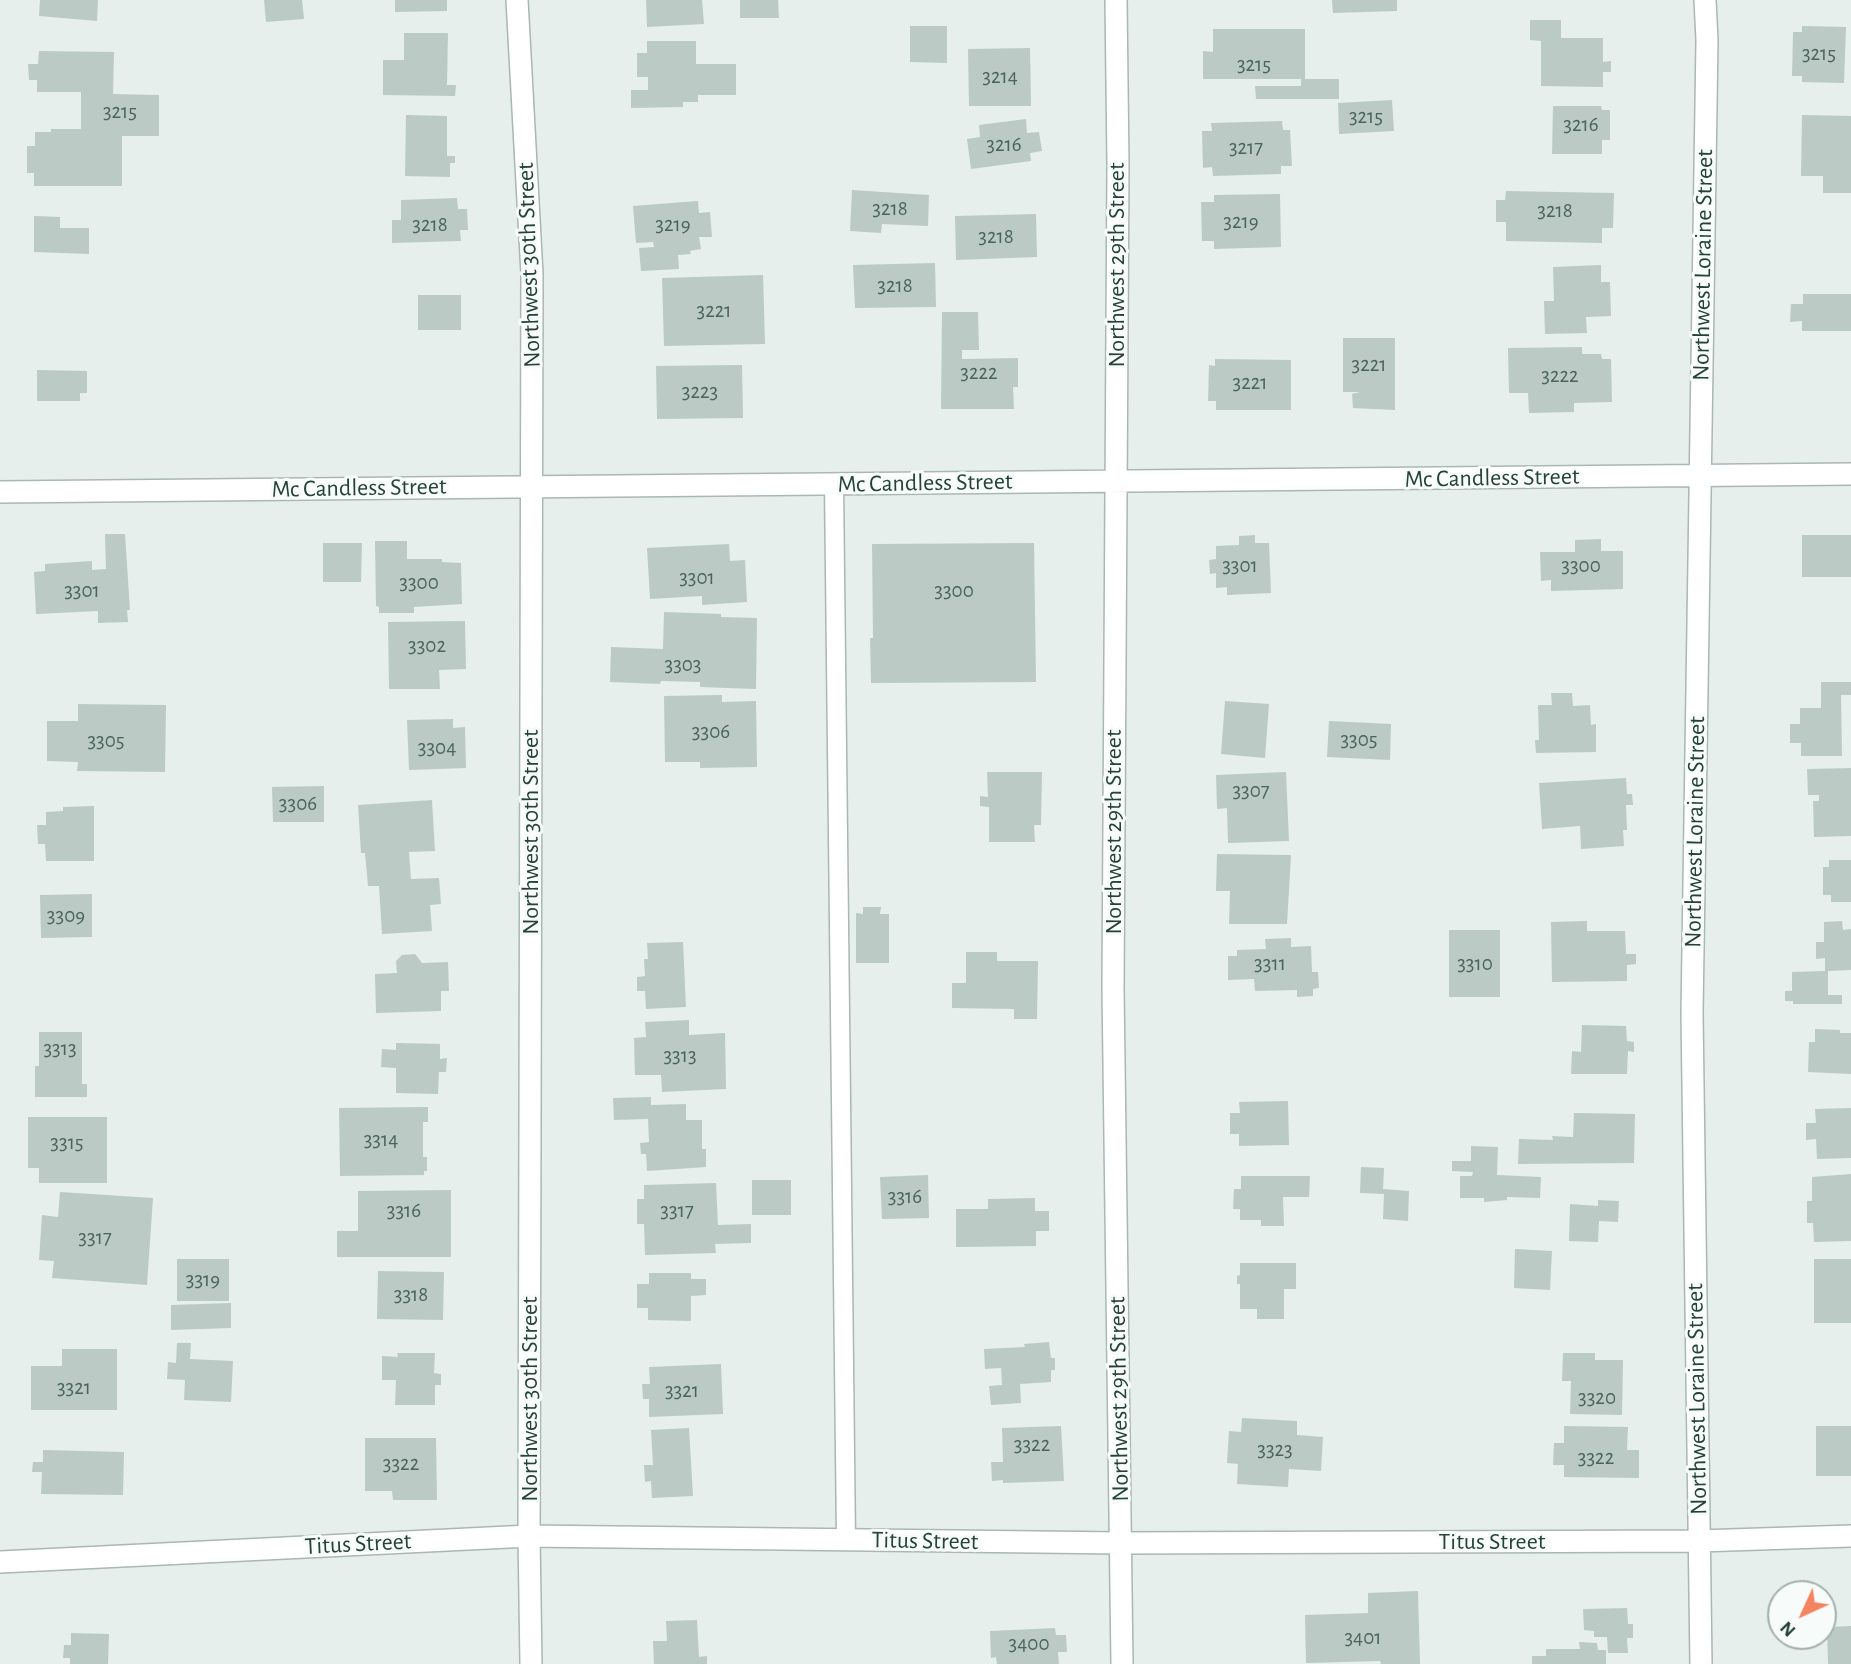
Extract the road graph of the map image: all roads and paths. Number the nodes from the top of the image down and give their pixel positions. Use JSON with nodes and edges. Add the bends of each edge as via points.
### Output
{"nodes":[{"id":1,"x":517,"y":0,"type":"edge"},
{"id":2,"x":1116,"y":0,"type":"edge"},
{"id":3,"x":1705,"y":0,"type":"edge"},
{"id":4,"x":1851,"y":474,"type":"edge"},
{"id":5,"x":1700,"y":476,"type":"junction"},
{"id":6,"x":1116,"y":481,"type":"junction"},
{"id":7,"x":834,"y":484,"type":"junction"},
{"id":8,"x":533,"y":486,"type":"junction"},
{"id":9,"x":0,"y":492,"type":"edge"},
{"id":10,"x":529,"y":1536,"type":"junction"},
{"id":11,"x":1851,"y":1536,"type":"edge"},
{"id":12,"x":846,"y":1540,"type":"junction"},
{"id":13,"x":1699,"y":1541,"type":"junction"},
{"id":14,"x":1121,"y":1544,"type":"junction"},
{"id":15,"x":0,"y":1562,"type":"edge"},
{"id":16,"x":531,"y":1664,"type":"edge"},
{"id":17,"x":1122,"y":1664,"type":"edge"},
{"id":18,"x":1701,"y":1664,"type":"edge"}],
"edges":[{"from":1,"to":8,"type":"street","name":"Northwest 30th Street","via":[[532,274]]},
{"from":2,"to":6,"type":"street","name":"Northwest 29th Street"},
{"from":3,"to":5,"type":"street","name":"Northwest Loraine Street"},
{"from":4,"to":5,"type":"street","name":"Mc Candless Street"},
{"from":5,"to":6,"type":"street","name":"Mc Candless Street"},
{"from":5,"to":13,"type":"street","name":"Northwest Loraine Street","via":[[1692,1013]]},
{"from":6,"to":7,"type":"street","name":"Mc Candless Street"},
{"from":6,"to":14,"type":"street","name":"Northwest 29th Street","via":[[1113,988]]},
{"from":7,"to":8,"type":"street","name":"Mc Candless Street"},
{"from":7,"to":12,"type":"lane"},
{"from":8,"to":9,"type":"street","name":"Mc Candless Street"},
{"from":8,"to":10,"type":"street","name":"Northwest 30th Street"},
{"from":10,"to":12,"type":"street","name":"Titus Street"},
{"from":10,"to":15,"type":"street","name":"Titus Street"},
{"from":10,"to":16,"type":"street","name":"Northwest 30th Street"},
{"from":11,"to":13,"type":"street","name":"Titus Street"},
{"from":12,"to":14,"type":"street","name":"Titus Street"},
{"from":13,"to":14,"type":"street","name":"Titus Street"},
{"from":13,"to":18,"type":"street","name":"Northwest Loraine Street"},
{"from":14,"to":17,"type":"street","name":"Northwest 29th Street"}]}
